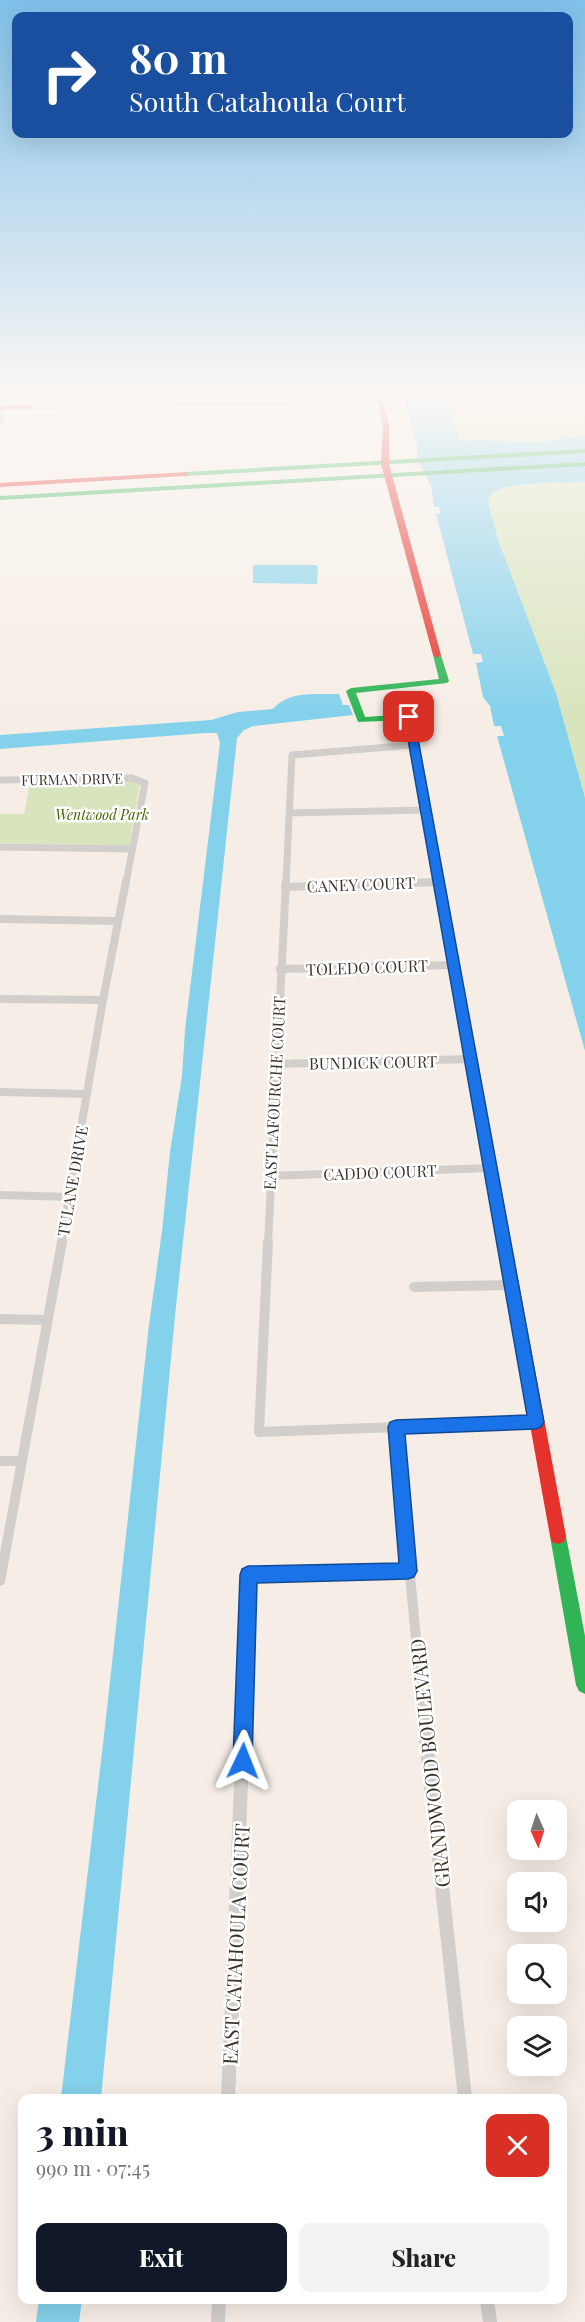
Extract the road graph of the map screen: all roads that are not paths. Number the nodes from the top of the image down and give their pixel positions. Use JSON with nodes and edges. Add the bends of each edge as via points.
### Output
{"nodes":[{"id":1,"x":395,"y":498,"type":"edge"},
{"id":2,"x":413,"y":745,"type":"junction"},
{"id":3,"x":0,"y":780,"type":"edge"},
{"id":4,"x":143,"y":781,"type":"joint"},
{"id":5,"x":425,"y":810,"type":"junction"},
{"id":6,"x":289,"y":813,"type":"junction"},
{"id":7,"x":0,"y":847,"type":"edge"},
{"id":8,"x":131,"y":849,"type":"junction"},
{"id":9,"x":438,"y":882,"type":"junction"},
{"id":10,"x":285,"y":887,"type":"junction"},
{"id":11,"x":0,"y":919,"type":"edge"},
{"id":12,"x":118,"y":921,"type":"junction"},
{"id":13,"x":454,"y":965,"type":"junction"},
{"id":14,"x":280,"y":969,"type":"junction"},
{"id":15,"x":0,"y":999,"type":"edge"},
{"id":16,"x":103,"y":1000,"type":"junction"},
{"id":17,"x":471,"y":1059,"type":"junction"},
{"id":18,"x":275,"y":1064,"type":"junction"},
{"id":19,"x":0,"y":1092,"type":"edge"},
{"id":20,"x":87,"y":1094,"type":"junction"},
{"id":21,"x":490,"y":1168,"type":"junction"},
{"id":22,"x":269,"y":1176,"type":"junction"},
{"id":23,"x":0,"y":1195,"type":"edge"},
{"id":24,"x":70,"y":1197,"type":"junction"},
{"id":25,"x":511,"y":1286,"type":"junction"},
{"id":26,"x":414,"y":1287,"type":"dead end"},
{"id":27,"x":0,"y":1319,"type":"edge"},
{"id":28,"x":47,"y":1320,"type":"junction"},
{"id":29,"x":536,"y":1422,"type":"junction"},
{"id":30,"x":396,"y":1427,"type":"junction"},
{"id":31,"x":0,"y":1461,"type":"edge"},
{"id":32,"x":21,"y":1461,"type":"junction"},
{"id":33,"x":408,"y":1571,"type":"junction"},
{"id":34,"x":0,"y":1581,"type":"edge"},
{"id":35,"x":585,"y":1685,"type":"edge"},
{"id":36,"x":228,"y":2094,"type":"edge"},
{"id":37,"x":465,"y":2094,"type":"edge"},
{"id":38,"x":219,"y":2304,"type":"edge"},
{"id":39,"x":488,"y":2304,"type":"edge"},
{"id":40,"x":218,"y":2322,"type":"edge"},
{"id":41,"x":490,"y":2322,"type":"edge"}],
"edges":[{"from":1,"to":2,"type":"main road","via":[[444,681],[351,691],[362,720],[409,717]]},
{"from":2,"to":5,"type":"main road"},
{"from":2,"to":6,"type":"street","name":"EAST LAFOURCHE COURT","via":[[292,755]]},
{"from":3,"to":4,"type":"street","name":"FURMAN DRIVE"},
{"from":4,"to":8,"type":"street","name":"TULANE DRIVE"},
{"from":5,"to":6,"type":"street"},
{"from":5,"to":9,"type":"main road"},
{"from":6,"to":10,"type":"street","name":"EAST LAFOURCHE COURT"},
{"from":7,"to":8,"type":"street"},
{"from":8,"to":12,"type":"street","name":"TULANE DRIVE"},
{"from":9,"to":10,"type":"street","name":"CANEY COURT"},
{"from":9,"to":13,"type":"main road"},
{"from":10,"to":14,"type":"street","name":"EAST LAFOURCHE COURT"},
{"from":11,"to":12,"type":"street"},
{"from":12,"to":16,"type":"street","name":"TULANE DRIVE"},
{"from":13,"to":14,"type":"street","name":"TOLEDO COURT"},
{"from":13,"to":17,"type":"main road"},
{"from":14,"to":18,"type":"street","name":"EAST LAFOURCHE COURT"},
{"from":15,"to":16,"type":"street"},
{"from":16,"to":20,"type":"street","name":"TULANE DRIVE"},
{"from":17,"to":18,"type":"street","name":"BUNDICK COURT"},
{"from":17,"to":21,"type":"main road"},
{"from":18,"to":22,"type":"street","name":"EAST LAFOURCHE COURT"},
{"from":19,"to":20,"type":"street"},
{"from":20,"to":24,"type":"street","name":"TULANE DRIVE"},
{"from":21,"to":22,"type":"street","name":"CADDO COURT"},
{"from":21,"to":25,"type":"main road"},
{"from":22,"to":30,"type":"street","name":"EAST LAFOURCHE COURT","via":[[258,1432]]},
{"from":23,"to":24,"type":"street"},
{"from":24,"to":28,"type":"street","name":"TULANE DRIVE"},
{"from":25,"to":26,"type":"street"},
{"from":25,"to":29,"type":"main road"},
{"from":27,"to":28,"type":"street"},
{"from":28,"to":32,"type":"street","name":"TULANE DRIVE"},
{"from":29,"to":30,"type":"street"},
{"from":29,"to":35,"type":"main road"},
{"from":30,"to":33,"type":"street","name":"GRANDWOOD BOULEVARD"},
{"from":31,"to":32,"type":"street"},
{"from":32,"to":34,"type":"street","name":"TULANE DRIVE"},
{"from":33,"to":36,"type":"street","name":"EAST CATAHOULA COURT","via":[[248,1575]]},
{"from":33,"to":37,"type":"street","name":"GRANDWOOD BOULEVARD"},
{"from":38,"to":40,"type":"street"},
{"from":39,"to":41,"type":"street"}]}
